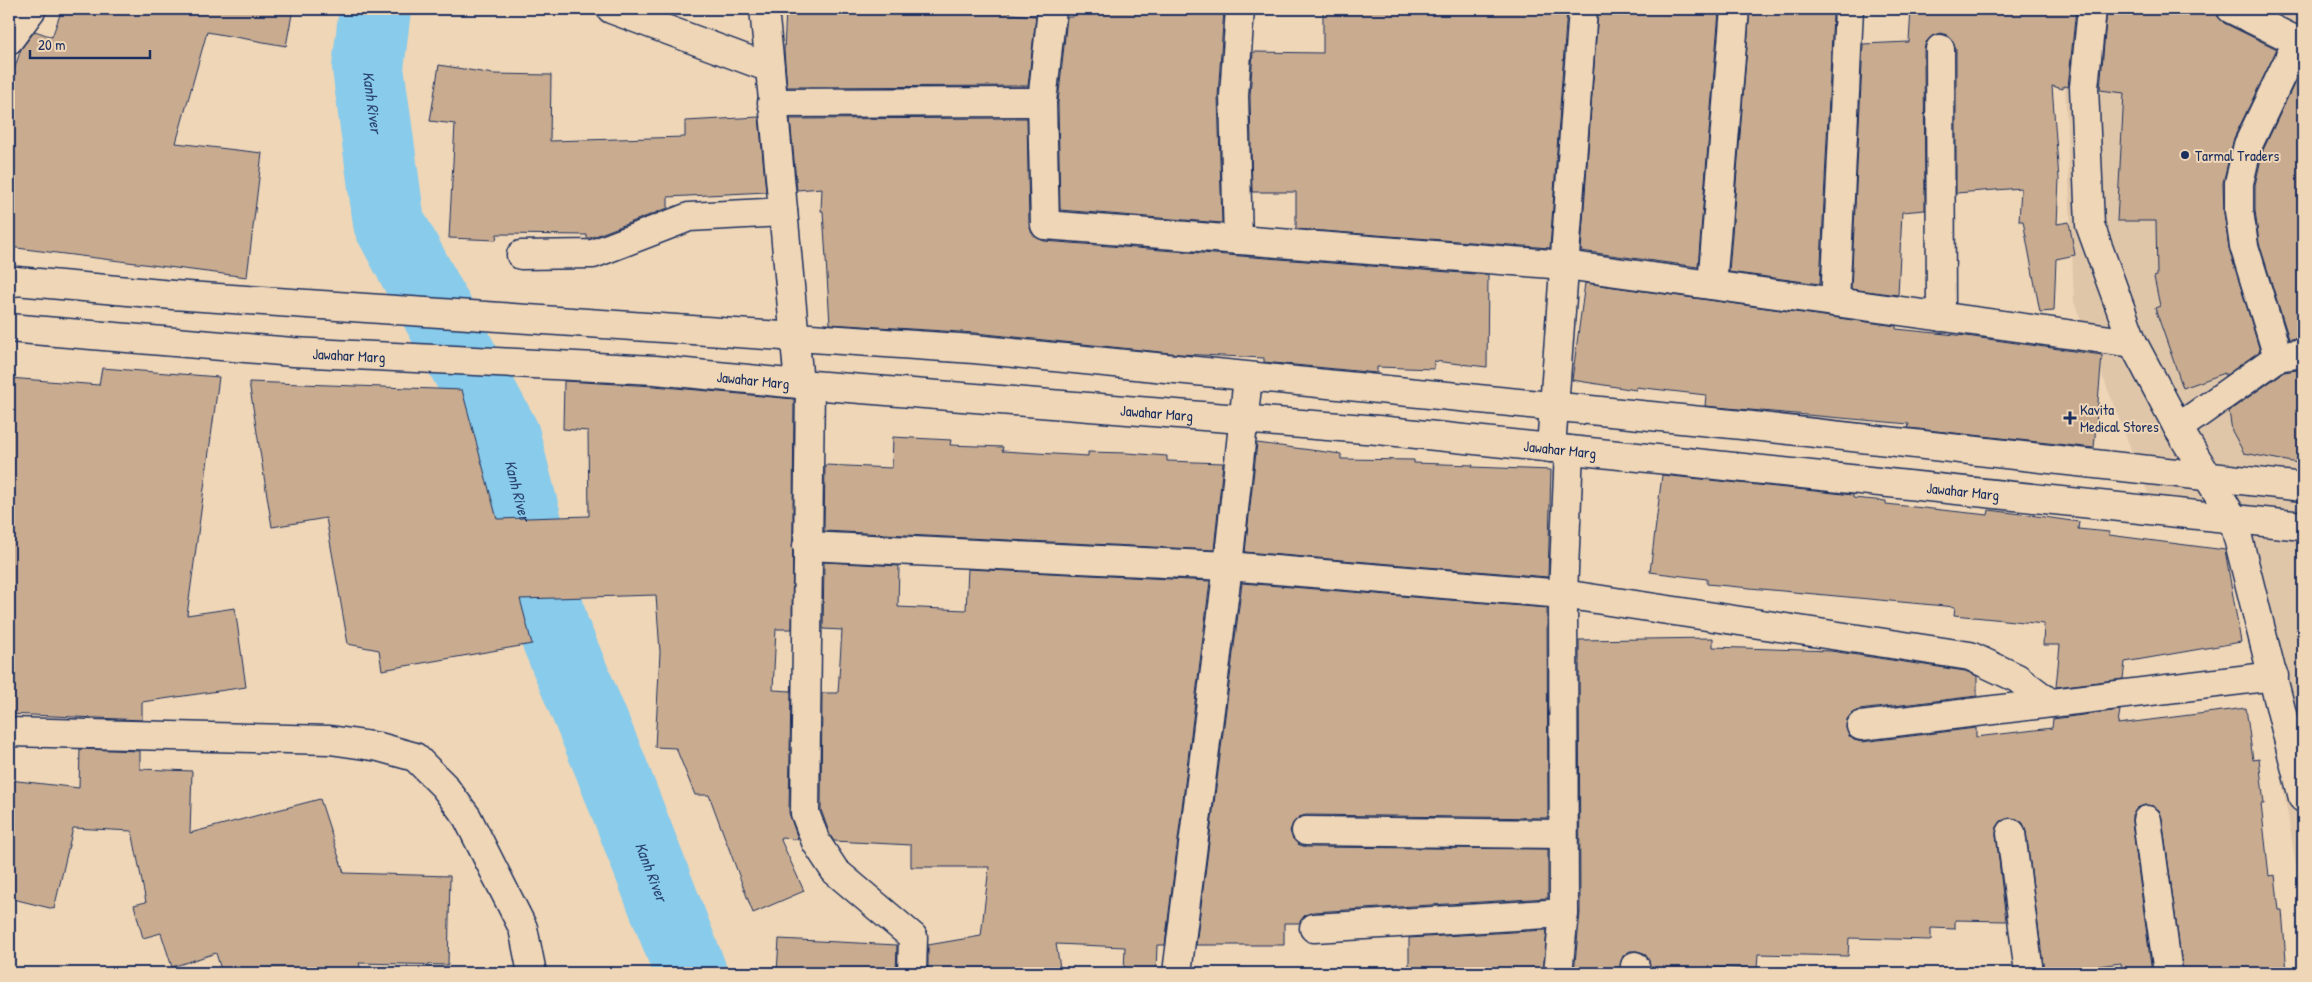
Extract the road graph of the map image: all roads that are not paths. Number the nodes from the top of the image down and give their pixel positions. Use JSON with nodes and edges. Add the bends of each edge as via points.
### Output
{"nodes":[{"id":1,"x":32,"y":9,"type":"edge"},
{"id":2,"x":611,"y":9,"type":"edge"},
{"id":3,"x":764,"y":9,"type":"edge"},
{"id":4,"x":1052,"y":9,"type":"edge"},
{"id":5,"x":1240,"y":9,"type":"edge"},
{"id":6,"x":1584,"y":9,"type":"edge"},
{"id":7,"x":1735,"y":9,"type":"edge"},
{"id":8,"x":1849,"y":9,"type":"edge"},
{"id":9,"x":2092,"y":9,"type":"edge"},
{"id":10,"x":2231,"y":9,"type":"edge"},
{"id":11,"x":9,"y":40,"type":"edge"},
{"id":12,"x":2300,"y":43,"type":"edge"},
{"id":13,"x":1940,"y":49,"type":"dead end"},
{"id":14,"x":770,"y":68,"type":"junction"},
{"id":15,"x":772,"y":102,"type":"junction"},
{"id":16,"x":1042,"y":102,"type":"junction"},
{"id":17,"x":783,"y":212,"type":"junction"},
{"id":18,"x":1238,"y":240,"type":"junction"},
{"id":19,"x":521,"y":255,"type":"dead end"},
{"id":20,"x":1566,"y":265,"type":"junction"},
{"id":21,"x":9,"y":284,"type":"edge"},
{"id":22,"x":1712,"y":285,"type":"junction"},
{"id":23,"x":1835,"y":302,"type":"junction"},
{"id":24,"x":1941,"y":317,"type":"junction"},
{"id":25,"x":9,"y":328,"type":"edge"},
{"id":26,"x":795,"y":337,"type":"junction"},
{"id":27,"x":2132,"y":343,"type":"junction"},
{"id":28,"x":2291,"y":355,"type":"edge"},
{"id":29,"x":1248,"y":377,"type":"junction"},
{"id":30,"x":805,"y":384,"type":"junction"},
{"id":31,"x":1554,"y":407,"type":"junction"},
{"id":32,"x":1242,"y":420,"type":"junction"},
{"id":33,"x":2178,"y":428,"type":"junction"},
{"id":34,"x":1560,"y":449,"type":"junction"},
{"id":35,"x":2207,"y":476,"type":"junction"},
{"id":36,"x":2303,"y":487,"type":"edge"},
{"id":37,"x":2233,"y":518,"type":"junction"},
{"id":38,"x":2303,"y":526,"type":"edge"},
{"id":39,"x":807,"y":546,"type":"junction"},
{"id":40,"x":1228,"y":566,"type":"junction"},
{"id":41,"x":1563,"y":594,"type":"junction"},
{"id":42,"x":2274,"y":676,"type":"junction"},
{"id":43,"x":2050,"y":703,"type":"junction"},
{"id":44,"x":1861,"y":726,"type":"dead end"},
{"id":45,"x":9,"y":732,"type":"edge"},
{"id":46,"x":2303,"y":798,"type":"edge"},
{"id":47,"x":2147,"y":820,"type":"dead end"},
{"id":48,"x":1306,"y":831,"type":"dead end"},
{"id":49,"x":2010,"y":833,"type":"dead end"},
{"id":50,"x":1563,"y":834,"type":"junction"},
{"id":51,"x":1564,"y":913,"type":"junction"},
{"id":52,"x":1314,"y":928,"type":"dead end"},
{"id":53,"x":532,"y":973,"type":"edge"},
{"id":54,"x":912,"y":973,"type":"edge"},
{"id":55,"x":1177,"y":973,"type":"edge"},
{"id":56,"x":1558,"y":973,"type":"edge"},
{"id":57,"x":2029,"y":973,"type":"edge"},
{"id":58,"x":2168,"y":973,"type":"edge"}],
"edges":[{"from":1,"to":11,"type":"street"},
{"from":2,"to":14,"type":"street"},
{"from":3,"to":14,"type":"street"},
{"from":4,"to":16,"type":"street"},
{"from":5,"to":18,"type":"street","via":[[1234,96]]},
{"from":6,"to":20,"type":"street"},
{"from":7,"to":22,"type":"street"},
{"from":8,"to":23,"type":"street"},
{"from":9,"to":27,"type":"street","via":[[2084,86],[2090,225]]},
{"from":10,"to":12,"type":"street"},
{"from":12,"to":28,"type":"street","via":[[2248,145],[2239,183],[2244,246]]},
{"from":13,"to":24,"type":"street"},
{"from":14,"to":15,"type":"street"},
{"from":15,"to":16,"type":"street"},
{"from":15,"to":17,"type":"street"},
{"from":16,"to":18,"type":"street","via":[[1045,225]]},
{"from":17,"to":19,"type":"street","via":[[689,217],[593,254]]},
{"from":17,"to":26,"type":"street"},
{"from":18,"to":20,"type":"street"},
{"from":20,"to":22,"type":"street"},
{"from":20,"to":31,"type":"street"},
{"from":21,"to":26,"type":"street","via":[[16,281]]},
{"from":22,"to":23,"type":"street"},
{"from":23,"to":24,"type":"street"},
{"from":24,"to":27,"type":"street"},
{"from":25,"to":30,"type":"street","name":"Jawahar Marg","via":[[293,352],[655,370]]},
{"from":26,"to":29,"type":"street","via":[[974,349]]},
{"from":26,"to":30,"type":"street"},
{"from":27,"to":33,"type":"street"},
{"from":28,"to":33,"type":"street"},
{"from":29,"to":31,"type":"street"},
{"from":29,"to":32,"type":"street"},
{"from":30,"to":32,"type":"street","name":"Jawahar Marg"},
{"from":30,"to":39,"type":"street"},
{"from":31,"to":34,"type":"street"},
{"from":31,"to":35,"type":"street"},
{"from":32,"to":34,"type":"street","name":"Jawahar Marg"},
{"from":32,"to":40,"type":"street"},
{"from":33,"to":35,"type":"street"},
{"from":34,"to":37,"type":"street","name":"Jawahar Marg"},
{"from":34,"to":41,"type":"street"},
{"from":35,"to":36,"type":"street"},
{"from":35,"to":37,"type":"street"},
{"from":37,"to":38,"type":"street","name":"Jawahar Marg"},
{"from":37,"to":42,"type":"street"},
{"from":39,"to":40,"type":"street"},
{"from":39,"to":54,"type":"street","via":[[805,813],[816,842],[835,871],[913,937]]},
{"from":40,"to":41,"type":"street"},
{"from":40,"to":55,"type":"street"},
{"from":41,"to":43,"type":"street","via":[[1970,656],[2017,678]]},
{"from":41,"to":50,"type":"street"},
{"from":42,"to":43,"type":"street"},
{"from":42,"to":46,"type":"street"},
{"from":43,"to":44,"type":"street"},
{"from":45,"to":53,"type":"street","via":[[330,740],[379,746],[415,757],[444,786],[467,817],[523,928]]},
{"from":47,"to":58,"type":"street"},
{"from":48,"to":50,"type":"street"},
{"from":49,"to":57,"type":"street"},
{"from":50,"to":51,"type":"street"},
{"from":51,"to":52,"type":"street"},
{"from":51,"to":56,"type":"street"}]}
